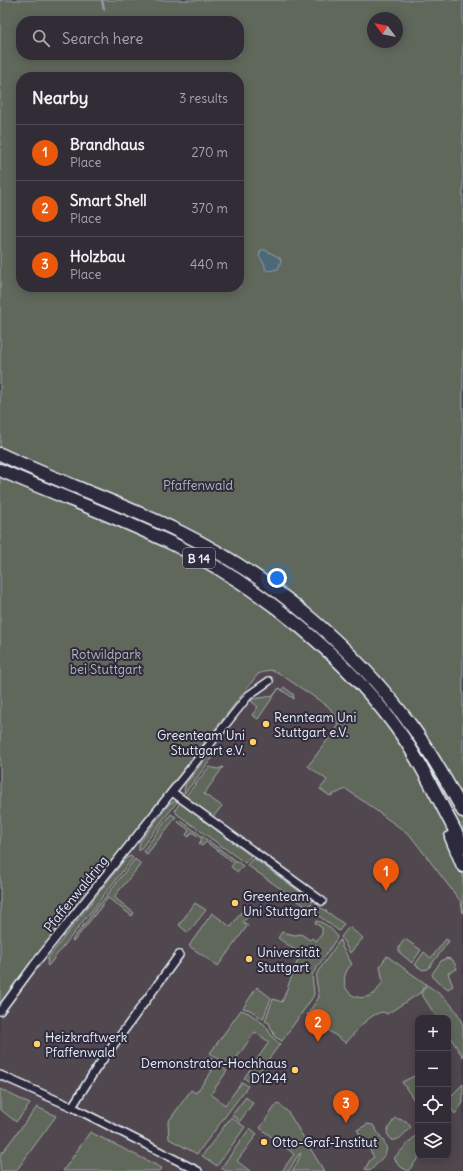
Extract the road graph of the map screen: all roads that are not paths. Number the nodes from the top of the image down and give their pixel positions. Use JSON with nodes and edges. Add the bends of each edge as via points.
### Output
{"nodes":[{"id":1,"x":0,"y":454,"type":"edge"},
{"id":2,"x":0,"y":470,"type":"edge"},
{"id":3,"x":268,"y":681,"type":"dead end"},
{"id":4,"x":172,"y":792,"type":"junction"},
{"id":5,"x":463,"y":811,"type":"edge"},
{"id":6,"x":452,"y":826,"type":"junction"},
{"id":7,"x":463,"y":846,"type":"edge"},
{"id":8,"x":463,"y":866,"type":"edge"},
{"id":9,"x":322,"y":901,"type":"dead end"},
{"id":10,"x":179,"y":955,"type":"dead end"},
{"id":11,"x":0,"y":1011,"type":"edge"},
{"id":12,"x":0,"y":1075,"type":"edge"},
{"id":13,"x":72,"y":1107,"type":"junction"},
{"id":14,"x":198,"y":1171,"type":"edge"}],
"edges":[{"from":1,"to":5,"type":"highway","number":"B 14","via":[[127,507],[202,543],[241,566],[289,601],[334,639],[395,704],[429,752]]},
{"from":2,"to":6,"type":"highway","number":"B 14","via":[[172,543],[271,603],[322,646],[377,704],[404,739],[430,781]]},
{"from":3,"to":4,"type":"street","name":"Pfaffenwaldring","via":[[249,695]]},
{"from":4,"to":9,"type":"street"},
{"from":4,"to":11,"type":"street","name":"Pfaffenwaldring"},
{"from":6,"to":7,"type":"highway","number":"B 14"},
{"from":6,"to":8,"type":"highway","number":"B 14","via":[[448,832]]},
{"from":10,"to":13,"type":"street","via":[[96,1069]]},
{"from":12,"to":13,"type":"street"},
{"from":13,"to":14,"type":"street"}]}
